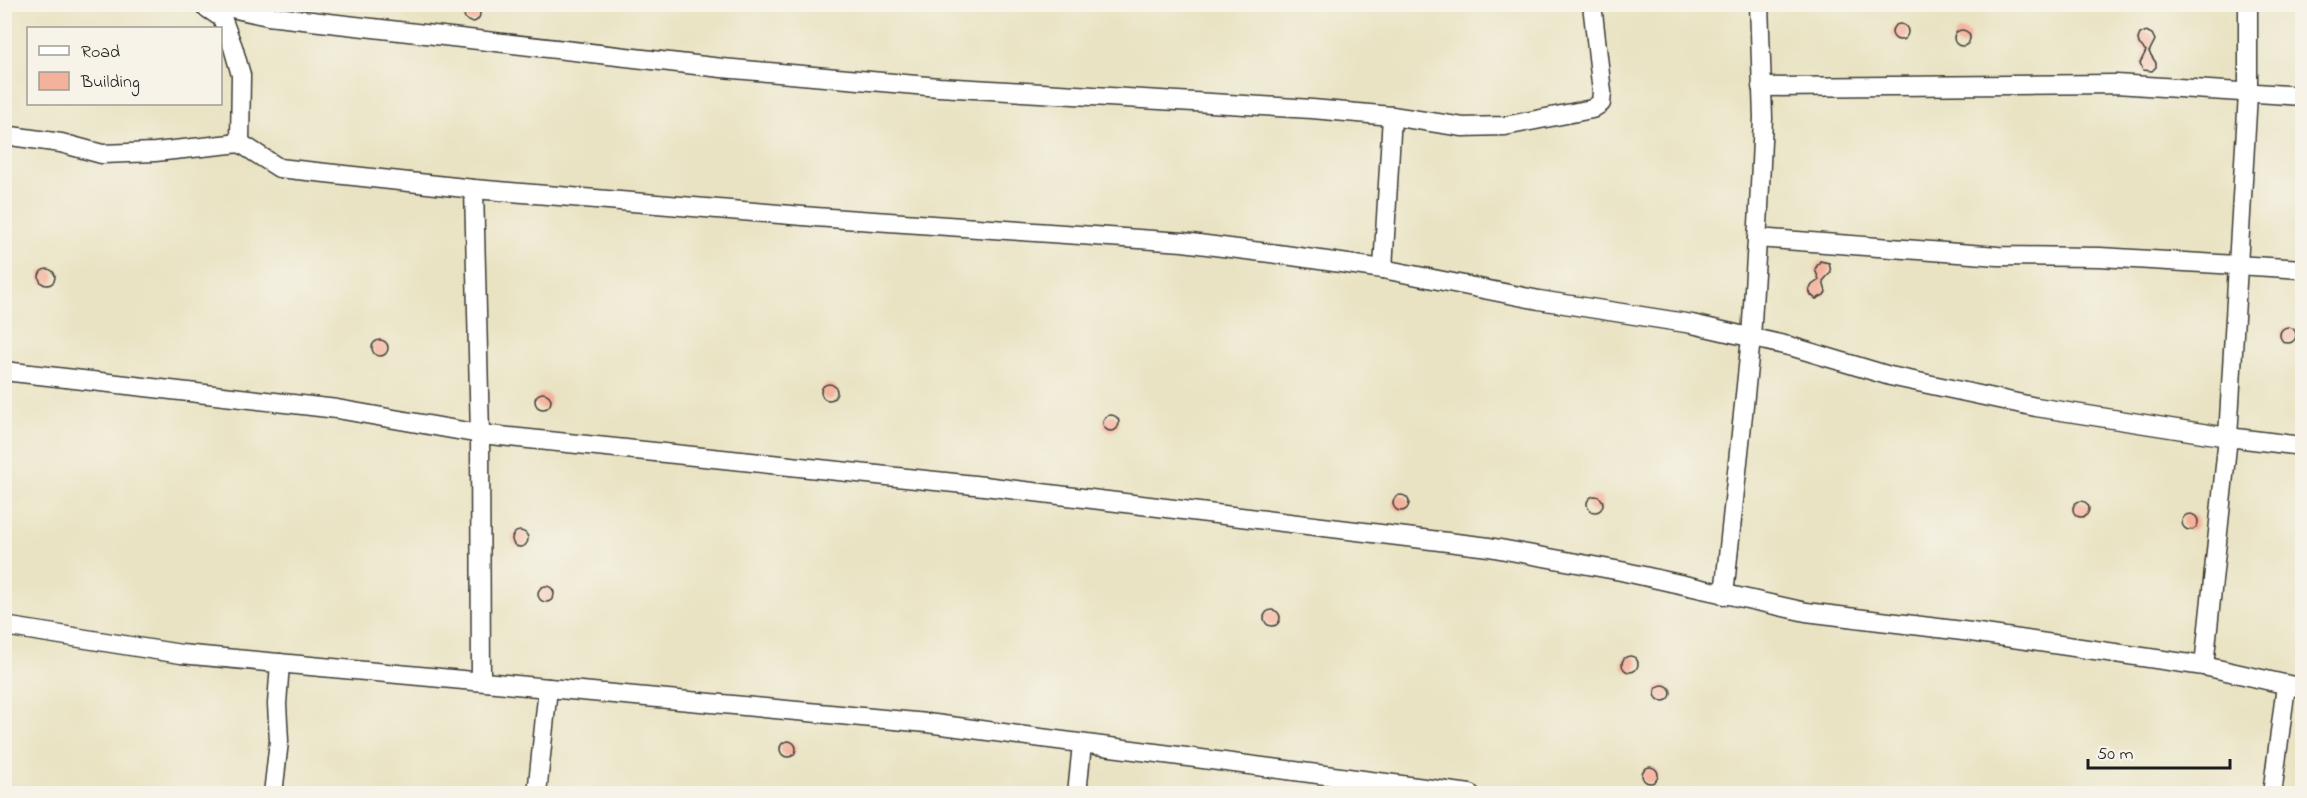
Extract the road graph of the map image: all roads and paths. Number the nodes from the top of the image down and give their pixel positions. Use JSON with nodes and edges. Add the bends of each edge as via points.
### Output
{"nodes":[{"id":1,"x":202,"y":4,"type":"edge"},
{"id":2,"x":213,"y":4,"type":"edge"},
{"id":3,"x":1592,"y":4,"type":"edge"},
{"id":4,"x":1759,"y":4,"type":"edge"},
{"id":5,"x":2248,"y":4,"type":"edge"},
{"id":6,"x":1761,"y":87,"type":"junction"},
{"id":7,"x":2248,"y":94,"type":"junction"},
{"id":8,"x":2302,"y":96,"type":"edge"},
{"id":9,"x":1392,"y":116,"type":"junction"},
{"id":10,"x":4,"y":135,"type":"edge"},
{"id":11,"x":240,"y":143,"type":"junction"},
{"id":12,"x":474,"y":189,"type":"junction"},
{"id":13,"x":1756,"y":238,"type":"junction"},
{"id":14,"x":2239,"y":266,"type":"junction"},
{"id":15,"x":1383,"y":269,"type":"junction"},
{"id":16,"x":2302,"y":269,"type":"edge"},
{"id":17,"x":1750,"y":338,"type":"junction"},
{"id":18,"x":4,"y":371,"type":"edge"},
{"id":19,"x":480,"y":434,"type":"junction"},
{"id":20,"x":2228,"y":437,"type":"junction"},
{"id":21,"x":2302,"y":446,"type":"edge"},
{"id":22,"x":1724,"y":595,"type":"junction"},
{"id":23,"x":4,"y":626,"type":"edge"},
{"id":24,"x":280,"y":663,"type":"junction"},
{"id":25,"x":2204,"y":666,"type":"junction"},
{"id":26,"x":481,"y":681,"type":"junction"},
{"id":27,"x":2294,"y":687,"type":"edge"},
{"id":28,"x":548,"y":688,"type":"junction"},
{"id":29,"x":1082,"y":744,"type":"junction"},
{"id":30,"x":1337,"y":786,"type":"edge"},
{"id":31,"x":273,"y":794,"type":"edge"},
{"id":32,"x":537,"y":794,"type":"edge"},
{"id":33,"x":1077,"y":794,"type":"edge"},
{"id":34,"x":1470,"y":794,"type":"edge"},
{"id":35,"x":2272,"y":794,"type":"edge"}],
"edges":[{"from":1,"to":11,"type":"street","via":[[222,18],[233,47],[240,75]]},
{"from":2,"to":9,"type":"street","via":[[268,16],[722,68],[939,87]]},
{"from":3,"to":9,"type":"street","via":[[1602,92],[1597,107],[1494,126],[1463,127]]},
{"from":4,"to":6,"type":"street"},
{"from":5,"to":7,"type":"street"},
{"from":6,"to":7,"type":"street","via":[[2116,84]]},
{"from":6,"to":13,"type":"street","via":[[1763,118]]},
{"from":7,"to":8,"type":"street"},
{"from":7,"to":14,"type":"street"},
{"from":9,"to":15,"type":"street"},
{"from":10,"to":11,"type":"street","via":[[102,154]]},
{"from":11,"to":12,"type":"street","via":[[279,168]]},
{"from":12,"to":15,"type":"street","via":[[1184,242]]},
{"from":12,"to":19,"type":"street"},
{"from":13,"to":14,"type":"street","via":[[1998,256]]},
{"from":13,"to":17,"type":"street"},
{"from":14,"to":16,"type":"street"},
{"from":14,"to":20,"type":"street"},
{"from":15,"to":17,"type":"street","via":[[1539,300],[1692,324]]},
{"from":17,"to":20,"type":"street","via":[[1890,376],[2024,404]]},
{"from":17,"to":22,"type":"street"},
{"from":18,"to":19,"type":"street","via":[[337,409]]},
{"from":19,"to":22,"type":"street","via":[[984,486],[1489,547]]},
{"from":19,"to":26,"type":"street"},
{"from":20,"to":21,"type":"street"},
{"from":20,"to":25,"type":"street"},
{"from":22,"to":25,"type":"street","via":[[1806,612]]},
{"from":23,"to":24,"type":"street","via":[[181,654]]},
{"from":24,"to":26,"type":"street"},
{"from":24,"to":31,"type":"street","via":[[279,741]]},
{"from":25,"to":27,"type":"street"},
{"from":26,"to":28,"type":"street"},
{"from":27,"to":35,"type":"street"},
{"from":28,"to":29,"type":"street","via":[[927,723]]},
{"from":28,"to":32,"type":"street"},
{"from":29,"to":30,"type":"street"},
{"from":29,"to":33,"type":"street"},
{"from":30,"to":34,"type":"street"}]}
